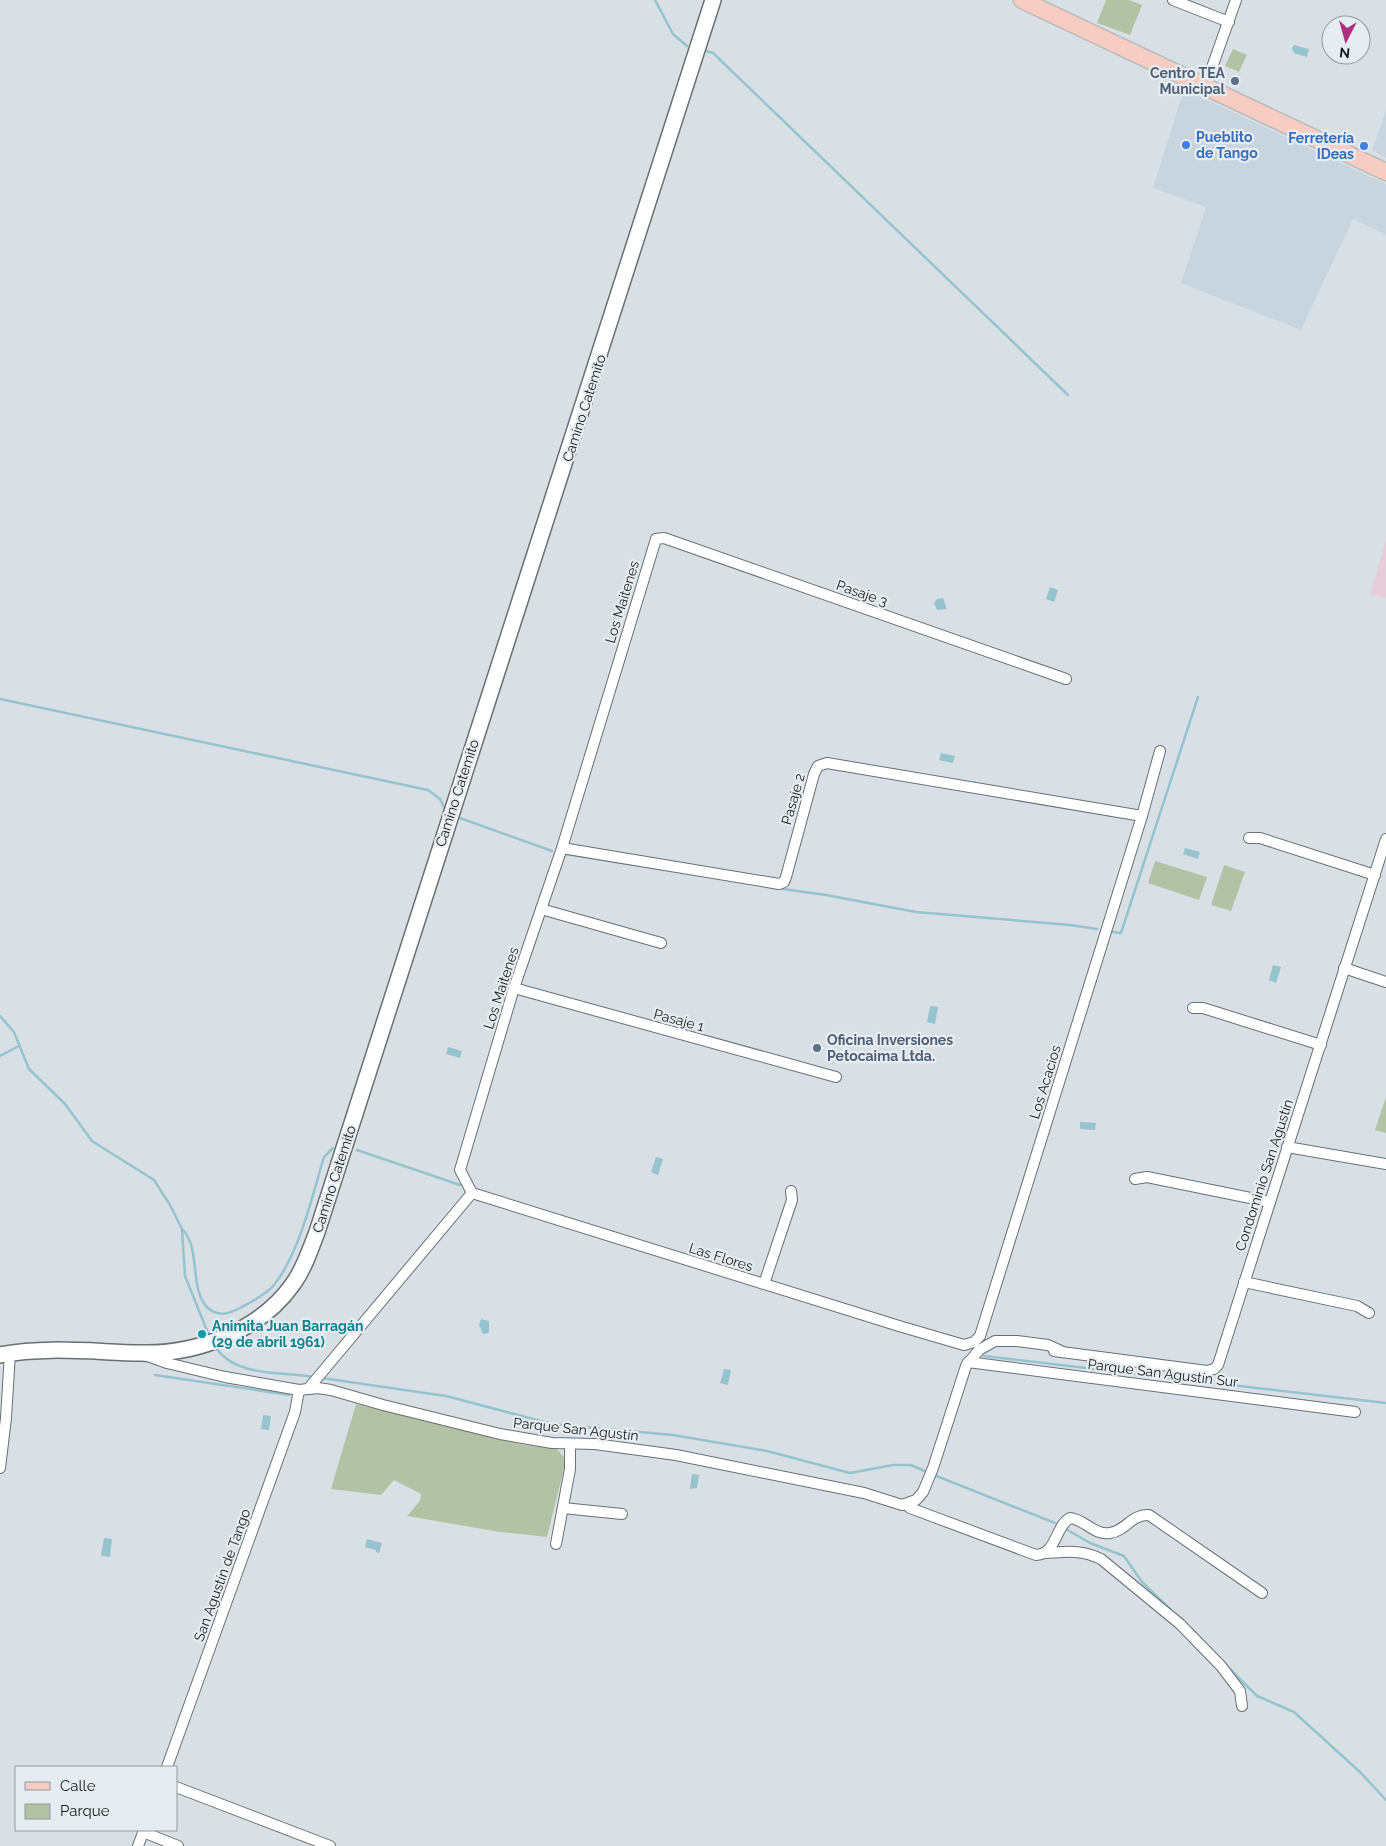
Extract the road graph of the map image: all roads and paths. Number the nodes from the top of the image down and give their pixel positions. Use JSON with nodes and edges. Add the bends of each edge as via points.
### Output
{"nodes":[{"id":1,"x":713,"y":0,"type":"edge"},
{"id":2,"x":1022,"y":0,"type":"edge"},
{"id":3,"x":1173,"y":0,"type":"edge"},
{"id":4,"x":1236,"y":0,"type":"edge"},
{"id":5,"x":1228,"y":22,"type":"junction"},
{"id":6,"x":1205,"y":87,"type":"junction"},
{"id":7,"x":1386,"y":172,"type":"edge"},
{"id":8,"x":654,"y":545,"type":"joint"},
{"id":9,"x":1066,"y":679,"type":"dead end"},
{"id":10,"x":1160,"y":751,"type":"dead end"},
{"id":11,"x":1142,"y":816,"type":"junction"},
{"id":12,"x":1248,"y":838,"type":"dead end"},
{"id":13,"x":1386,"y":839,"type":"edge"},
{"id":14,"x":562,"y":848,"type":"junction"},
{"id":15,"x":1375,"y":875,"type":"junction"},
{"id":16,"x":541,"y":909,"type":"junction"},
{"id":17,"x":661,"y":942,"type":"dead end"},
{"id":18,"x":1344,"y":968,"type":"junction"},
{"id":19,"x":1386,"y":982,"type":"edge"},
{"id":20,"x":514,"y":988,"type":"junction"},
{"id":21,"x":1192,"y":1008,"type":"dead end"},
{"id":22,"x":1321,"y":1045,"type":"junction"},
{"id":23,"x":836,"y":1077,"type":"dead end"},
{"id":24,"x":1288,"y":1147,"type":"junction"},
{"id":25,"x":1386,"y":1164,"type":"edge"},
{"id":26,"x":1135,"y":1179,"type":"dead end"},
{"id":27,"x":791,"y":1191,"type":"dead end"},
{"id":28,"x":472,"y":1193,"type":"junction"},
{"id":29,"x":1270,"y":1202,"type":"junction"},
{"id":30,"x":1244,"y":1282,"type":"junction"},
{"id":31,"x":764,"y":1284,"type":"junction"},
{"id":32,"x":1369,"y":1313,"type":"dead end"},
{"id":33,"x":962,"y":1344,"type":"joint"},
{"id":34,"x":188,"y":1350,"type":"junction"},
{"id":35,"x":5,"y":1354,"type":"edge"},
{"id":36,"x":142,"y":1354,"type":"junction"},
{"id":37,"x":968,"y":1362,"type":"junction"},
{"id":38,"x":185,"y":1368,"type":"junction"},
{"id":39,"x":310,"y":1384,"type":"junction"},
{"id":40,"x":1355,"y":1412,"type":"dead end"},
{"id":41,"x":570,"y":1444,"type":"junction"},
{"id":42,"x":0,"y":1468,"type":"edge"},
{"id":43,"x":906,"y":1504,"type":"junction"},
{"id":44,"x":563,"y":1508,"type":"junction"},
{"id":45,"x":622,"y":1514,"type":"dead end"},
{"id":46,"x":556,"y":1544,"type":"dead end"},
{"id":47,"x":1045,"y":1553,"type":"junction"},
{"id":48,"x":1262,"y":1593,"type":"dead end"},
{"id":49,"x":1242,"y":1706,"type":"dead end"},
{"id":50,"x":167,"y":1766,"type":"edge"},
{"id":51,"x":178,"y":1788,"type":"edge"},
{"id":52,"x":143,"y":1831,"type":"edge"},
{"id":53,"x":138,"y":1846,"type":"edge"},
{"id":54,"x":178,"y":1846,"type":"edge"},
{"id":55,"x":330,"y":1846,"type":"edge"}],
"edges":[{"from":1,"to":34,"type":"main road","name":"Camino Catemito","via":[[308,1256],[294,1284],[270,1309],[229,1335]]},
{"from":2,"to":6,"type":"main road"},
{"from":3,"to":5,"type":"street"},
{"from":4,"to":5,"type":"street"},
{"from":5,"to":6,"type":"street"},
{"from":6,"to":7,"type":"main road"},
{"from":8,"to":9,"type":"street","name":"Pasaje 3","via":[[656,539],[664,538]]},
{"from":8,"to":14,"type":"street","name":"Los Maitenes"},
{"from":10,"to":11,"type":"street","name":"Los Acacios"},
{"from":11,"to":14,"type":"street","name":"Pasaje 2","via":[[827,763],[818,766],[814,774],[786,877],[779,884]]},
{"from":11,"to":33,"type":"street","name":"Los Acacios","via":[[980,1336],[970,1344]]},
{"from":12,"to":15,"type":"street","via":[[1260,838]]},
{"from":13,"to":15,"type":"street","name":"Condominio San Agustín"},
{"from":14,"to":16,"type":"street","name":"Los Maitenes"},
{"from":15,"to":18,"type":"street","name":"Condominio San Agustín"},
{"from":16,"to":17,"type":"street"},
{"from":16,"to":20,"type":"street","name":"Los Maitenes"},
{"from":18,"to":19,"type":"street"},
{"from":18,"to":22,"type":"street","name":"Condominio San Agustín"},
{"from":20,"to":23,"type":"street","name":"Pasaje 1"},
{"from":20,"to":28,"type":"street","name":"Los Maitenes","via":[[460,1170]]},
{"from":21,"to":22,"type":"street","via":[[1203,1008]]},
{"from":22,"to":24,"type":"street","name":"Condominio San Agustín"},
{"from":24,"to":25,"type":"street"},
{"from":24,"to":29,"type":"street","name":"Condominio San Agustín"},
{"from":26,"to":29,"type":"street","via":[[1146,1177]]},
{"from":27,"to":31,"type":"street","via":[[792,1200]]},
{"from":28,"to":31,"type":"street","name":"Las Flores"},
{"from":28,"to":39,"type":"street"},
{"from":29,"to":30,"type":"street","name":"Condominio San Agustín"},
{"from":30,"to":32,"type":"street","via":[[1357,1306]]},
{"from":30,"to":37,"type":"street","name":"Condominio San Agustín","via":[[1218,1365],[1212,1370],[1010,1342],[991,1343]]},
{"from":31,"to":33,"type":"street","name":"Las Flores"},
{"from":34,"to":36,"type":"main road","name":"Camino Catemito"},
{"from":34,"to":38,"type":"street","via":[[184,1355]]},
{"from":35,"to":36,"type":"main road","name":"Camino Catemito","via":[[59,1350]]},
{"from":35,"to":42,"type":"street","via":[[6,1418]]},
{"from":36,"to":38,"type":"street","name":"Parque San Agustín"},
{"from":37,"to":40,"type":"street","name":"Parque San Agustín Sur"},
{"from":37,"to":43,"type":"street","via":[[926,1486],[916,1500]]},
{"from":38,"to":39,"type":"street","name":"Parque San Agustín"},
{"from":39,"to":41,"type":"street","name":"Parque San Agustín","via":[[383,1406],[500,1434]]},
{"from":39,"to":50,"type":"street","name":"San Agustín de Tango","via":[[295,1412]]},
{"from":41,"to":43,"type":"street","name":"Parque San Agustín","via":[[676,1455],[864,1493],[898,1505]]},
{"from":41,"to":44,"type":"street","via":[[570,1470]]},
{"from":43,"to":47,"type":"street","name":"Parque San Agustín","via":[[1030,1554]]},
{"from":44,"to":45,"type":"street"},
{"from":44,"to":46,"type":"street"},
{"from":47,"to":48,"type":"street","via":[[1070,1518],[1108,1534],[1136,1516],[1149,1515]]},
{"from":47,"to":49,"type":"street","name":"Parque San Agustín","via":[[1077,1550],[1101,1559],[1180,1624],[1221,1666],[1240,1691]]},
{"from":51,"to":55,"type":"street"},
{"from":52,"to":53,"type":"street"},
{"from":52,"to":54,"type":"street"}]}
